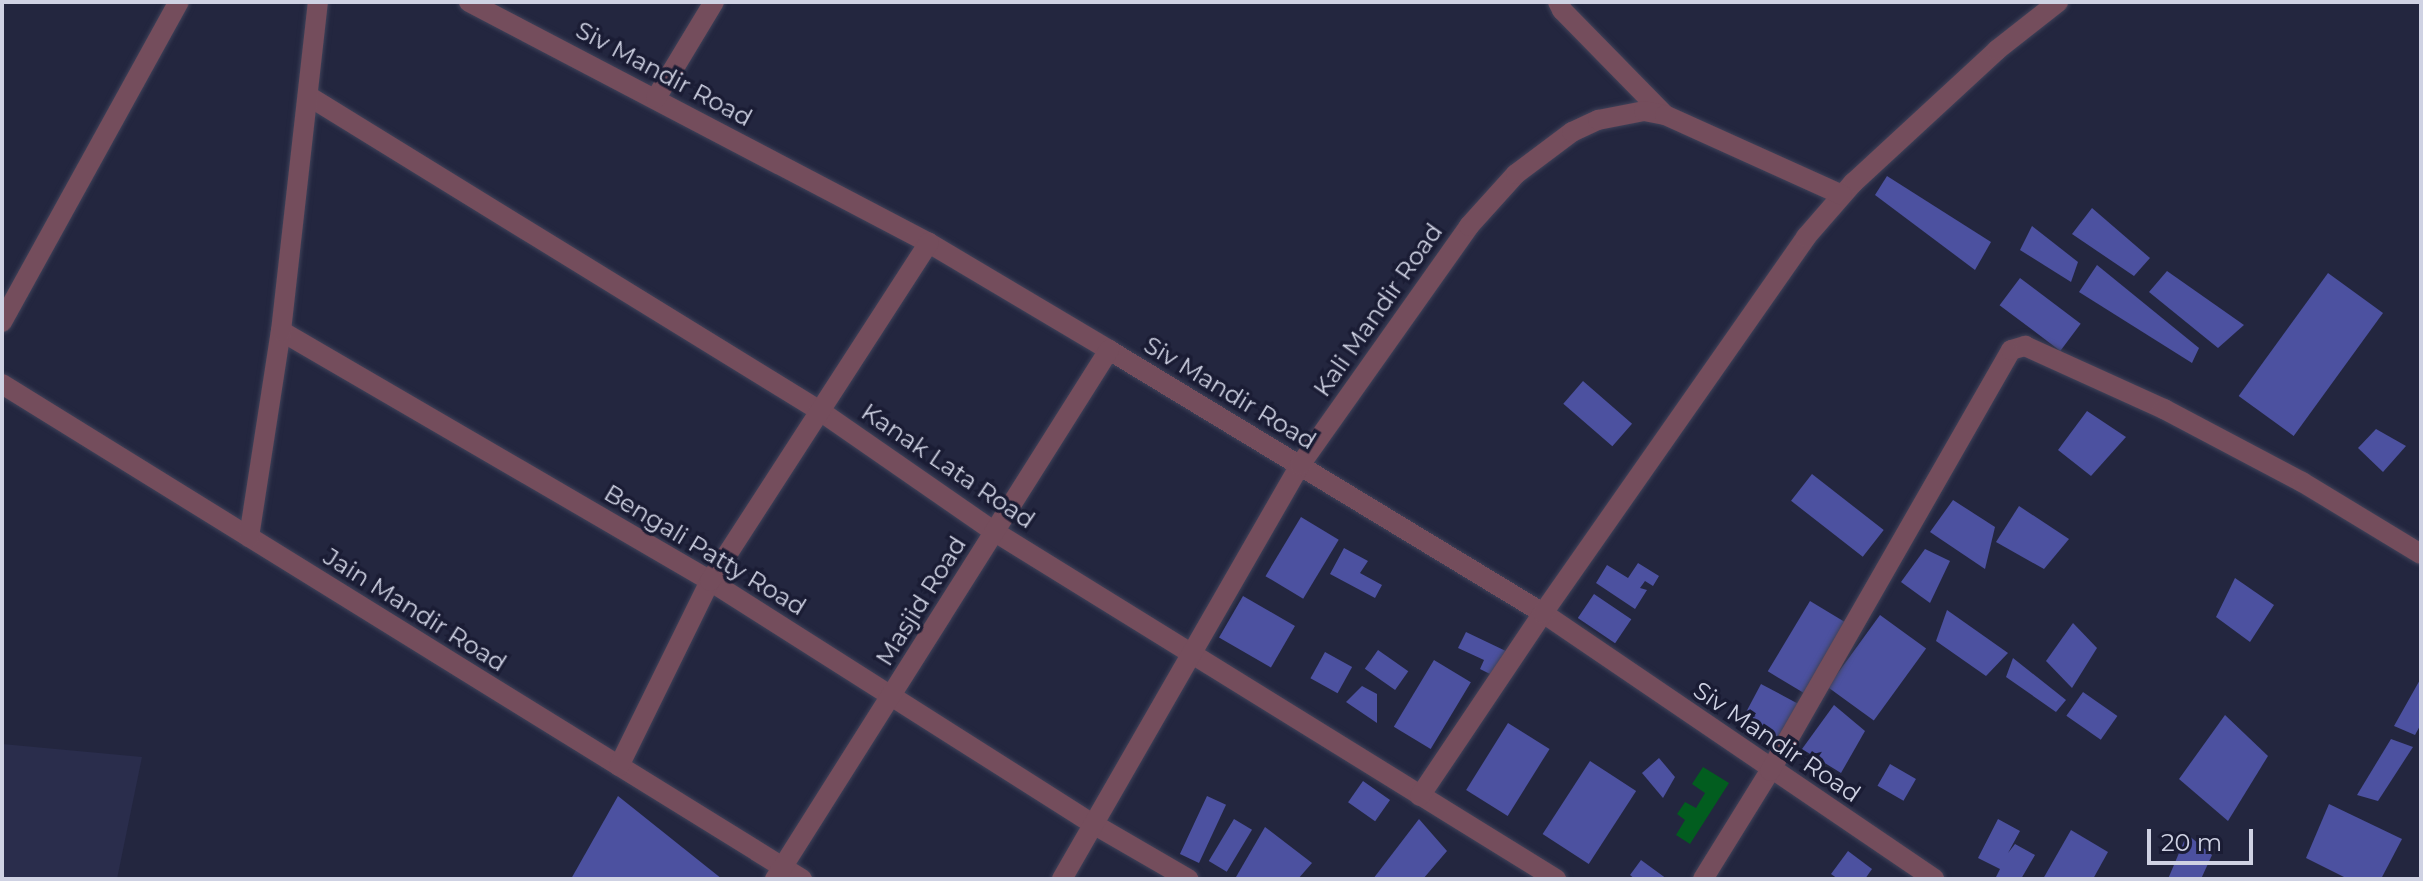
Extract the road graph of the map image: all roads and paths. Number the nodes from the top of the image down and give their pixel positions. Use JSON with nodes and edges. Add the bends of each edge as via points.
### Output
{"nodes":[{"id":1,"x":179,"y":2,"type":"edge"},
{"id":2,"x":318,"y":2,"type":"edge"},
{"id":3,"x":469,"y":2,"type":"edge"},
{"id":4,"x":714,"y":2,"type":"edge"},
{"id":5,"x":1558,"y":2,"type":"edge"},
{"id":6,"x":2058,"y":2,"type":"edge"},
{"id":7,"x":310,"y":97,"type":"junction"},
{"id":8,"x":656,"y":98,"type":"junction"},
{"id":9,"x":1665,"y":115,"type":"junction"},
{"id":10,"x":1842,"y":195,"type":"junction"},
{"id":11,"x":929,"y":243,"type":"junction"},
{"id":12,"x":2,"y":322,"type":"edge"},
{"id":13,"x":281,"y":331,"type":"junction"},
{"id":14,"x":1109,"y":350,"type":"junction"},
{"id":15,"x":2,"y":384,"type":"edge"},
{"id":16,"x":820,"y":411,"type":"junction"},
{"id":17,"x":1300,"y":465,"type":"junction"},
{"id":18,"x":995,"y":532,"type":"junction"},
{"id":19,"x":249,"y":537,"type":"junction"},
{"id":20,"x":2421,"y":554,"type":"edge"},
{"id":21,"x":710,"y":581,"type":"junction"},
{"id":22,"x":1543,"y":613,"type":"junction"},
{"id":23,"x":1190,"y":651,"type":"junction"},
{"id":24,"x":892,"y":696,"type":"junction"},
{"id":25,"x":619,"y":766,"type":"junction"},
{"id":26,"x":1770,"y":771,"type":"junction"},
{"id":27,"x":1420,"y":796,"type":"junction"},
{"id":28,"x":1095,"y":825,"type":"junction"},
{"id":29,"x":779,"y":873,"type":"edge"},
{"id":30,"x":802,"y":879,"type":"edge"},
{"id":31,"x":1062,"y":879,"type":"edge"},
{"id":32,"x":1188,"y":879,"type":"edge"},
{"id":33,"x":1556,"y":879,"type":"edge"},
{"id":34,"x":1703,"y":879,"type":"edge"},
{"id":35,"x":1934,"y":879,"type":"edge"}],
"edges":[{"from":1,"to":12,"type":"street"},
{"from":2,"to":7,"type":"street"},
{"from":3,"to":8,"type":"street","name":"Siv Mandir Road"},
{"from":4,"to":8,"type":"street"},
{"from":5,"to":9,"type":"street"},
{"from":6,"to":10,"type":"street","via":[[1997,50]]},
{"from":7,"to":13,"type":"street"},
{"from":7,"to":16,"type":"street","name":"Kanak Lata Road"},
{"from":8,"to":11,"type":"street","name":"Siv Mandir Road"},
{"from":9,"to":10,"type":"street","name":"Kali Mandir Road"},
{"from":9,"to":17,"type":"street","name":"Kali Mandir Road","via":[[1644,111],[1598,120],[1572,132],[1516,174],[1469,226]]},
{"from":10,"to":22,"type":"street","via":[[1806,237]]},
{"from":11,"to":14,"type":"street","name":"Siv Mandir Road"},
{"from":11,"to":16,"type":"street"},
{"from":13,"to":19,"type":"street"},
{"from":13,"to":21,"type":"street","name":"Bengali Patty Road"},
{"from":14,"to":17,"type":"street","name":"Siv Mandir Road"},
{"from":14,"to":18,"type":"street","name":"Masjid Road"},
{"from":15,"to":19,"type":"street","name":"Jain Mandir Road"},
{"from":16,"to":18,"type":"street","name":"Kanak Lata Road"},
{"from":16,"to":21,"type":"street"},
{"from":17,"to":22,"type":"street","name":"Siv Mandir Road"},
{"from":17,"to":23,"type":"street","name":"Kali Mandir Road"},
{"from":18,"to":23,"type":"street","name":"Kanak Lata Road"},
{"from":18,"to":24,"type":"street","name":"Masjid Road"},
{"from":19,"to":25,"type":"street","name":"Jain Mandir Road"},
{"from":20,"to":26,"type":"street","via":[[2302,482],[2164,409],[2025,346],[2011,350]]},
{"from":21,"to":24,"type":"street","name":"Bengali Patty Road"},
{"from":21,"to":25,"type":"street"},
{"from":22,"to":26,"type":"street","name":"Siv Mandir Road"},
{"from":22,"to":27,"type":"street"},
{"from":23,"to":27,"type":"street","name":"Kanak Lata Road"},
{"from":23,"to":28,"type":"street","name":"Kali Mandir Road"},
{"from":24,"to":28,"type":"street","name":"Bengali Patty Road"},
{"from":24,"to":29,"type":"street","name":"Masjid Road"},
{"from":25,"to":29,"type":"street","name":"Jain Mandir Road"},
{"from":26,"to":34,"type":"street"},
{"from":26,"to":35,"type":"street","name":"Siv Mandir Road"},
{"from":27,"to":33,"type":"street","name":"Kanak Lata Road"},
{"from":28,"to":31,"type":"street","name":"Kali Mandir Road"},
{"from":28,"to":32,"type":"street","name":"Bengali Patty Road"},
{"from":29,"to":30,"type":"street","name":"Jain Mandir Road"}]}
